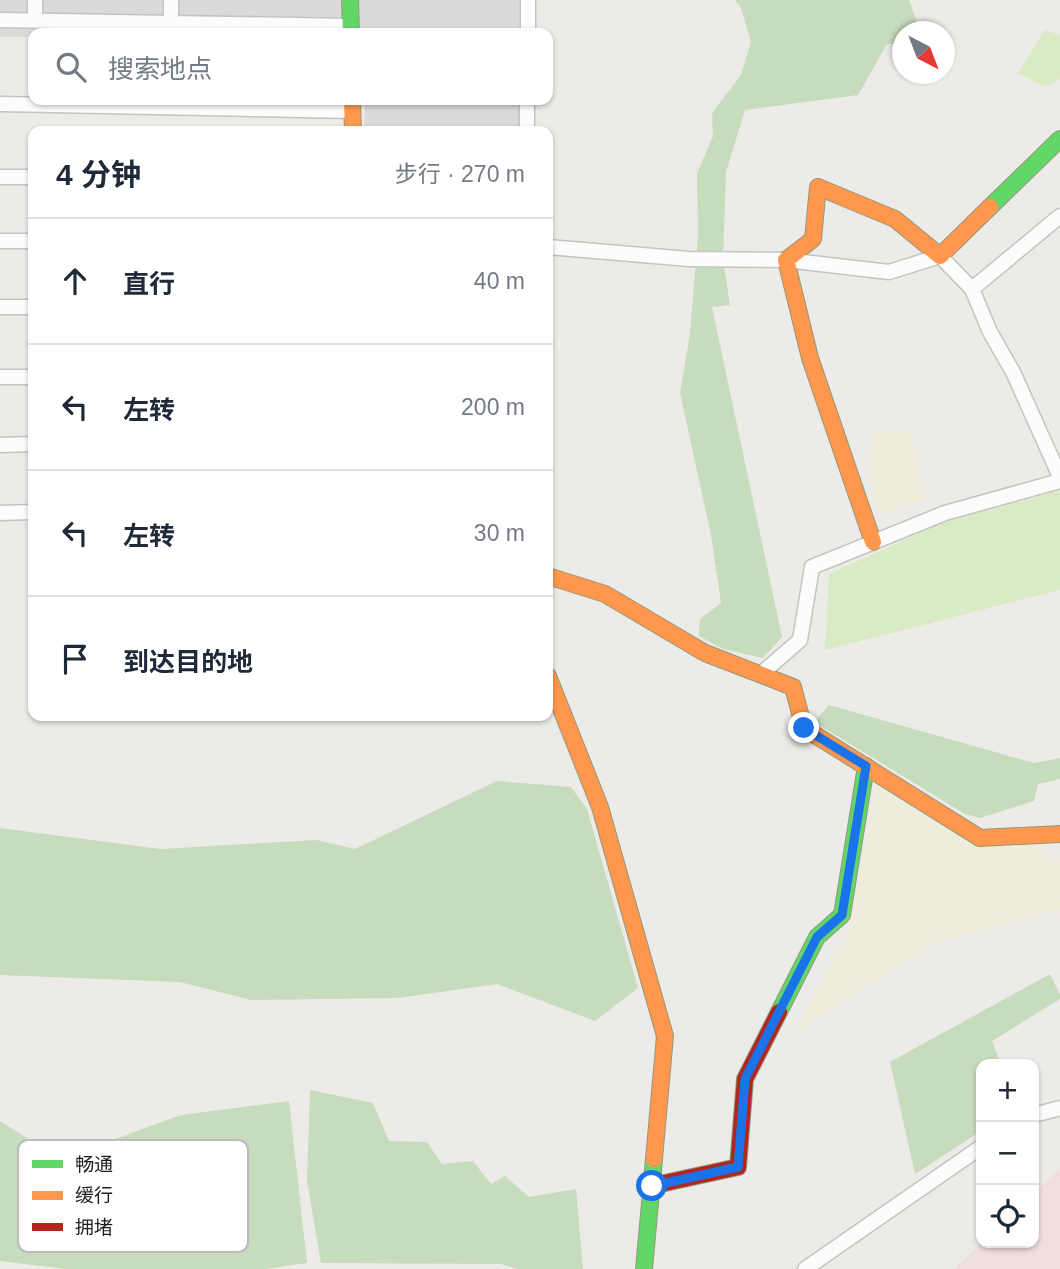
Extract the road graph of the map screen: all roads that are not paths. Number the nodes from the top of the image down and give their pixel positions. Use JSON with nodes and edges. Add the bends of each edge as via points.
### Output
{"nodes":[{"id":1,"x":35,"y":0,"type":"edge"},
{"id":2,"x":171,"y":0,"type":"edge"},
{"id":3,"x":350,"y":0,"type":"edge"},
{"id":4,"x":528,"y":0,"type":"edge"},
{"id":5,"x":0,"y":20,"type":"edge"},
{"id":6,"x":35,"y":21,"type":"junction"},
{"id":7,"x":171,"y":23,"type":"junction"},
{"id":8,"x":300,"y":28,"type":"edge"},
{"id":9,"x":351,"y":28,"type":"edge"},
{"id":10,"x":528,"y":28,"type":"edge"},
{"id":11,"x":0,"y":104,"type":"edge"},
{"id":12,"x":28,"y":104,"type":"edge"},
{"id":13,"x":352,"y":105,"type":"edge"},
{"id":14,"x":527,"y":105,"type":"edge"},
{"id":15,"x":353,"y":126,"type":"edge"},
{"id":16,"x":527,"y":126,"type":"edge"},
{"id":17,"x":1060,"y":139,"type":"edge"},
{"id":18,"x":0,"y":177,"type":"edge"},
{"id":19,"x":28,"y":177,"type":"edge"},
{"id":20,"x":1060,"y":216,"type":"edge"},
{"id":21,"x":0,"y":241,"type":"edge"},
{"id":22,"x":28,"y":241,"type":"edge"},
{"id":23,"x":553,"y":247,"type":"edge"},
{"id":24,"x":940,"y":256,"type":"junction"},
{"id":25,"x":786,"y":260,"type":"junction"},
{"id":26,"x":972,"y":289,"type":"junction"},
{"id":27,"x":0,"y":307,"type":"edge"},
{"id":28,"x":28,"y":307,"type":"edge"},
{"id":29,"x":0,"y":377,"type":"edge"},
{"id":30,"x":28,"y":377,"type":"edge"},
{"id":31,"x":28,"y":444,"type":"edge"},
{"id":32,"x":0,"y":445,"type":"edge"},
{"id":33,"x":1060,"y":479,"type":"edge"},
{"id":34,"x":28,"y":512,"type":"edge"},
{"id":35,"x":0,"y":513,"type":"edge"},
{"id":36,"x":873,"y":542,"type":"junction"},
{"id":37,"x":553,"y":578,"type":"edge"},
{"id":38,"x":761,"y":674,"type":"junction"},
{"id":39,"x":553,"y":689,"type":"edge"},
{"id":40,"x":866,"y":766,"type":"junction"},
{"id":41,"x":1060,"y":834,"type":"edge"},
{"id":42,"x":1060,"y":1108,"type":"edge"},
{"id":43,"x":1039,"y":1114,"type":"edge"},
{"id":44,"x":976,"y":1150,"type":"edge"},
{"id":45,"x":652,"y":1186,"type":"junction"},
{"id":46,"x":645,"y":1268,"type":"edge"},
{"id":47,"x":805,"y":1269,"type":"edge"}],
"edges":[{"from":1,"to":6,"type":"street"},
{"from":2,"to":7,"type":"street"},
{"from":3,"to":9,"type":"street"},
{"from":4,"to":10,"type":"street"},
{"from":5,"to":6,"type":"street"},
{"from":6,"to":7,"type":"street"},
{"from":7,"to":8,"type":"street"},
{"from":11,"to":12,"type":"street"},
{"from":13,"to":15,"type":"street"},
{"from":14,"to":16,"type":"street"},
{"from":17,"to":24,"type":"street"},
{"from":18,"to":19,"type":"street"},
{"from":20,"to":26,"type":"street"},
{"from":21,"to":22,"type":"street"},
{"from":23,"to":25,"type":"street","via":[[689,259]]},
{"from":24,"to":25,"type":"street","via":[[889,272]]},
{"from":24,"to":25,"type":"street","via":[[895,219],[818,187],[813,239]]},
{"from":24,"to":26,"type":"street"},
{"from":25,"to":36,"type":"street","via":[[810,358]]},
{"from":26,"to":33,"type":"street"},
{"from":27,"to":28,"type":"street"},
{"from":29,"to":30,"type":"street"},
{"from":31,"to":32,"type":"street"},
{"from":33,"to":36,"type":"street","via":[[945,513]]},
{"from":34,"to":35,"type":"street"},
{"from":36,"to":38,"type":"street","via":[[812,567],[800,640]]},
{"from":37,"to":38,"type":"street","via":[[605,594],[705,653]]},
{"from":38,"to":40,"type":"street","via":[[793,687],[804,728]]},
{"from":39,"to":45,"type":"street","via":[[600,807],[665,1036]]},
{"from":40,"to":41,"type":"street","via":[[980,838]]},
{"from":40,"to":45,"type":"street","via":[[842,915],[817,937],[745,1079],[738,1167]]},
{"from":42,"to":43,"type":"street"},
{"from":44,"to":47,"type":"street"},
{"from":45,"to":46,"type":"street"}]}
